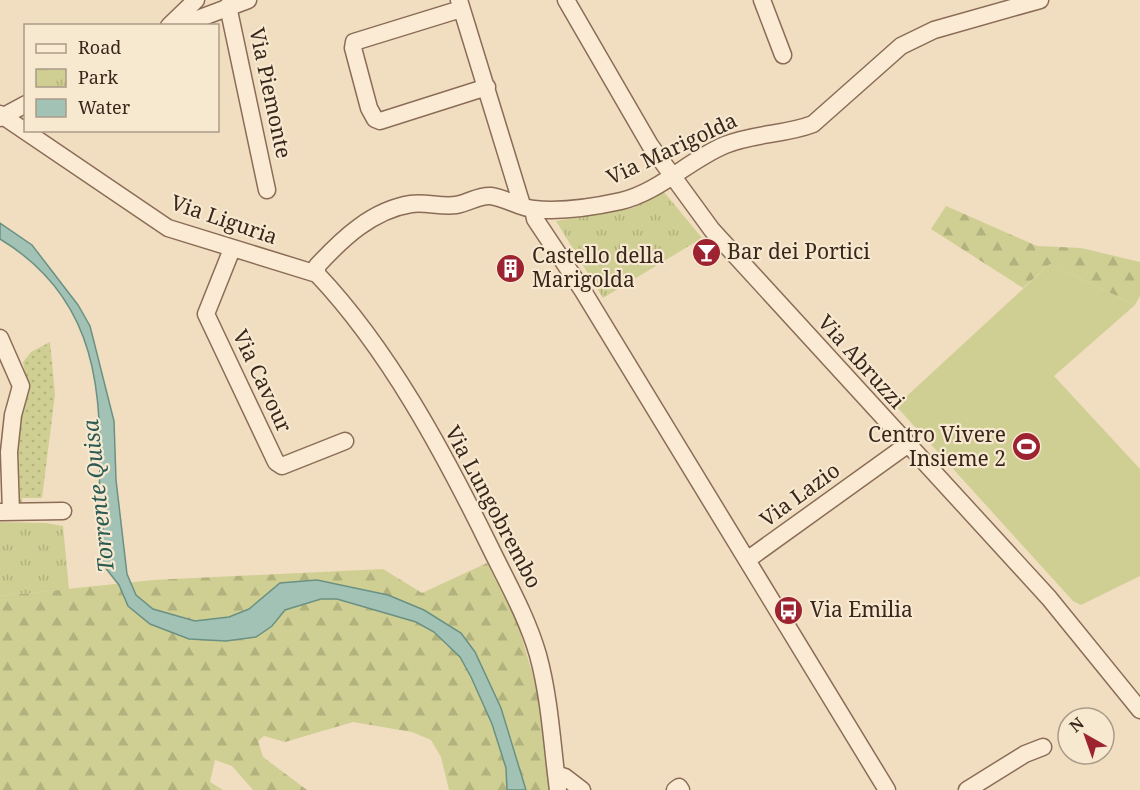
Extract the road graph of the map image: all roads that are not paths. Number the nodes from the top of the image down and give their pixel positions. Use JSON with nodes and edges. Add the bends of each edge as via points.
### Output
{"nodes":[{"id":1,"x":196,"y":0,"type":"edge"},
{"id":2,"x":206,"y":0,"type":"edge"},
{"id":3,"x":248,"y":0,"type":"edge"},
{"id":4,"x":566,"y":0,"type":"edge"},
{"id":5,"x":762,"y":0,"type":"edge"},
{"id":6,"x":1040,"y":0,"type":"edge"},
{"id":7,"x":460,"y":4,"type":"edge"},
{"id":8,"x":228,"y":6,"type":"junction"},
{"id":9,"x":171,"y":24,"type":"edge"},
{"id":10,"x":184,"y":24,"type":"edge"},
{"id":11,"x":783,"y":55,"type":"dead end"},
{"id":12,"x":487,"y":87,"type":"junction"},
{"id":13,"x":24,"y":105,"type":"edge"},
{"id":14,"x":1,"y":116,"type":"edge"},
{"id":15,"x":24,"y":131,"type":"edge"},
{"id":16,"x":25,"y":132,"type":"edge"},
{"id":17,"x":672,"y":176,"type":"junction"},
{"id":18,"x":267,"y":190,"type":"dead end"},
{"id":19,"x":527,"y":207,"type":"junction"},
{"id":20,"x":232,"y":249,"type":"junction"},
{"id":21,"x":317,"y":274,"type":"junction"},
{"id":22,"x":0,"y":338,"type":"edge"},
{"id":23,"x":0,"y":354,"type":"edge"},
{"id":24,"x":13,"y":366,"type":"junction"},
{"id":25,"x":345,"y":441,"type":"dead end"},
{"id":26,"x":907,"y":446,"type":"junction"},
{"id":27,"x":5,"y":452,"type":"edge"},
{"id":28,"x":63,"y":511,"type":"dead end"},
{"id":29,"x":5,"y":512,"type":"edge"},
{"id":30,"x":747,"y":560,"type":"junction"},
{"id":31,"x":1140,"y":710,"type":"edge"},
{"id":32,"x":1043,"y":747,"type":"dead end"},
{"id":33,"x":557,"y":782,"type":"edge"},
{"id":34,"x":582,"y":790,"type":"edge"},
{"id":35,"x":675,"y":790,"type":"edge"},
{"id":36,"x":681,"y":790,"type":"edge"},
{"id":37,"x":887,"y":790,"type":"edge"},
{"id":38,"x":967,"y":790,"type":"edge"}],
"edges":[{"from":1,"to":9,"type":"street"},
{"from":2,"to":8,"type":"street","via":[[212,9]]},
{"from":3,"to":8,"type":"street"},
{"from":4,"to":17,"type":"street","name":"Via Abruzzi"},
{"from":5,"to":11,"type":"street"},
{"from":6,"to":17,"type":"street","name":"Via Marigolda","via":[[917,38],[896,50],[813,124],[746,137],[699,157]]},
{"from":7,"to":12,"type":"street"},
{"from":7,"to":12,"type":"street","via":[[354,42],[369,108],[380,121]]},
{"from":8,"to":10,"type":"street"},
{"from":8,"to":18,"type":"street","name":"Via Piemonte"},
{"from":12,"to":19,"type":"street"},
{"from":13,"to":14,"type":"street"},
{"from":14,"to":15,"type":"street","name":"Via Liguria"},
{"from":16,"to":20,"type":"street","name":"Via Liguria","via":[[168,228]]},
{"from":17,"to":19,"type":"street","name":"Via Marigolda","via":[[624,200],[592,207]]},
{"from":17,"to":26,"type":"street","name":"Via Abruzzi","via":[[712,230]]},
{"from":19,"to":21,"type":"street","name":"Via Marigolda","via":[[488,196],[456,205],[409,204],[390,210],[343,238],[317,266]]},
{"from":19,"to":30,"type":"street","via":[[583,291]]},
{"from":20,"to":21,"type":"street","name":"Via Liguria"},
{"from":20,"to":25,"type":"street","name":"Via Cavour","via":[[206,314],[276,462],[282,466]]},
{"from":21,"to":33,"type":"street","name":"Via Lungobrembo","via":[[375,348],[424,425],[512,589],[546,686]]},
{"from":22,"to":24,"type":"street"},
{"from":23,"to":24,"type":"street"},
{"from":24,"to":27,"type":"street","via":[[21,386]]},
{"from":26,"to":30,"type":"street","name":"Via Lazio"},
{"from":26,"to":31,"type":"street","name":"Via Abruzzi","via":[[1048,598]]},
{"from":27,"to":29,"type":"street"},
{"from":28,"to":29,"type":"street"},
{"from":30,"to":37,"type":"street"},
{"from":32,"to":38,"type":"street"},
{"from":33,"to":34,"type":"street","via":[[565,777]]},
{"from":35,"to":36,"type":"street"}]}
